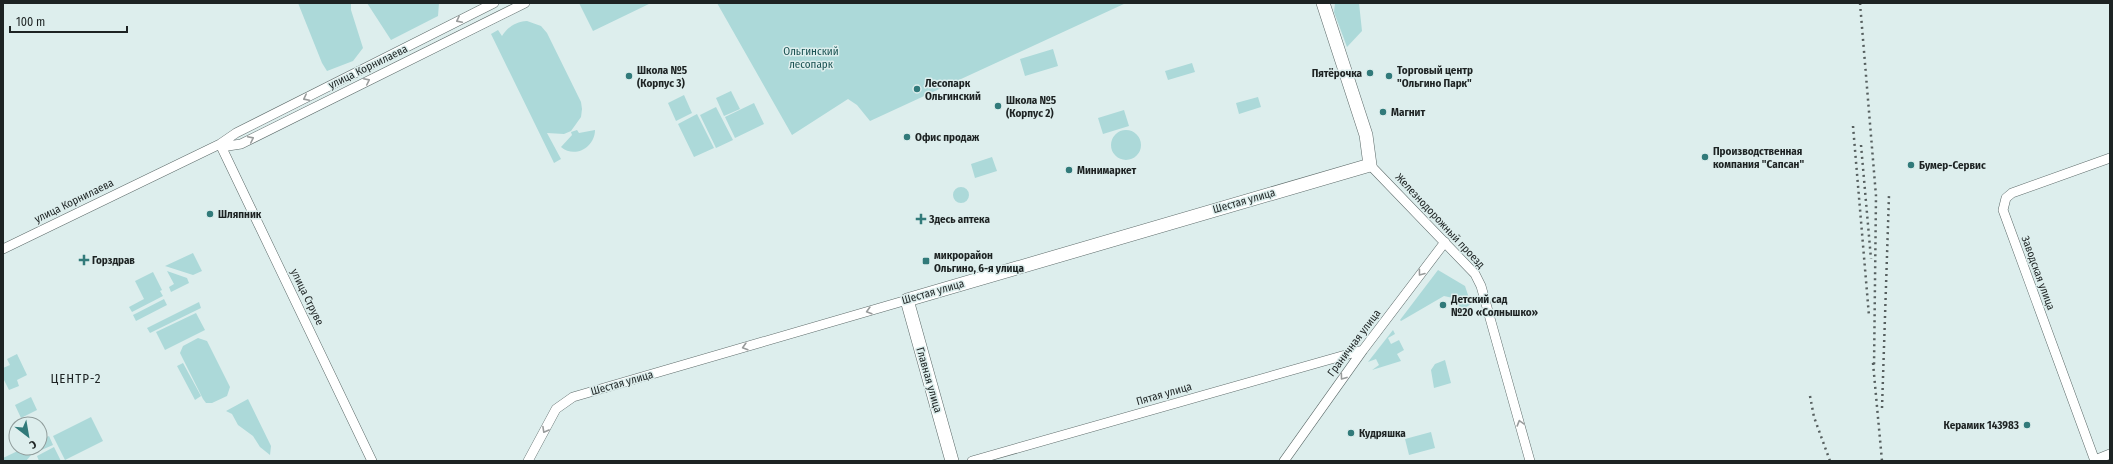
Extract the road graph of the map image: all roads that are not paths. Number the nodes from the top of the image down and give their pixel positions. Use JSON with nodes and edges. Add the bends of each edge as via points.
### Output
{"nodes":[{"id":1,"x":494,"y":3,"type":"edge"},
{"id":2,"x":525,"y":3,"type":"edge"},
{"id":3,"x":1323,"y":3,"type":"edge"},
{"id":4,"x":220,"y":144,"type":"junction"},
{"id":5,"x":2110,"y":158,"type":"edge"},
{"id":6,"x":1370,"y":165,"type":"junction"},
{"id":7,"x":1445,"y":242,"type":"junction"},
{"id":8,"x":3,"y":249,"type":"edge"},
{"id":9,"x":907,"y":300,"type":"junction"},
{"id":10,"x":1363,"y":350,"type":"junction"},
{"id":11,"x":2110,"y":454,"type":"edge"},
{"id":12,"x":2095,"y":460,"type":"edge"},
{"id":13,"x":372,"y":461,"type":"edge"},
{"id":14,"x":528,"y":461,"type":"edge"},
{"id":15,"x":952,"y":461,"type":"edge"},
{"id":16,"x":972,"y":461,"type":"edge"},
{"id":17,"x":1284,"y":461,"type":"edge"},
{"id":18,"x":1530,"y":461,"type":"edge"}],
"edges":[{"from":1,"to":4,"type":"street","name":"улица Корнилаева","one_way":true,"via":[[236,133]]},
{"from":4,"to":2,"type":"street","name":"улица Корнилаева","one_way":true,"via":[[241,144]]},
{"from":3,"to":6,"type":"street","via":[[1366,135]]},
{"from":4,"to":8,"type":"street","name":"улица Корнилаева"},
{"from":4,"to":13,"type":"street","name":"улица Струве"},
{"from":5,"to":12,"type":"street","name":"Заводская улица","via":[[2012,193],[2006,198],[2003,210]]},
{"from":6,"to":7,"type":"street","name":"Железнодорожный проезд"},
{"from":6,"to":9,"type":"street","name":"Шестая улица"},
{"from":7,"to":10,"type":"street","name":"Граничная улица","one_way":true},
{"from":18,"to":7,"type":"street","name":"Железнодорожный проезд","one_way":true,"via":[[1481,286],[1475,274]]},
{"from":9,"to":14,"type":"street","name":"Шестая улица","one_way":true,"via":[[573,397],[556,409]]},
{"from":9,"to":15,"type":"street","name":"Главная улица"},
{"from":10,"to":16,"type":"street","name":"Пятая улица"},
{"from":10,"to":17,"type":"street","name":"Граничная улица","one_way":true},
{"from":11,"to":12,"type":"street"}]}
